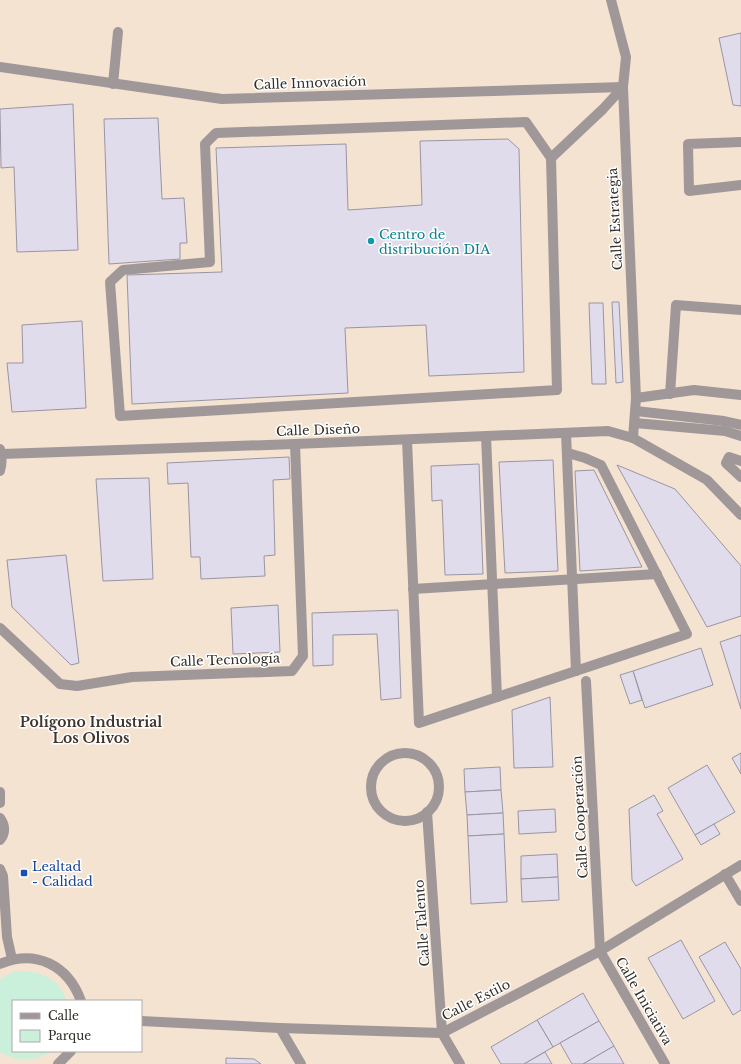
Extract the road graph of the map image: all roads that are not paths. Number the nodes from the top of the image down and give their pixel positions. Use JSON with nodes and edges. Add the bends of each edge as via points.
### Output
{"nodes":[{"id":1,"x":611,"y":0,"type":"edge"},
{"id":2,"x":118,"y":32,"type":"dead end"},
{"id":3,"x":0,"y":67,"type":"edge"},
{"id":4,"x":113,"y":84,"type":"junction"},
{"id":5,"x":623,"y":87,"type":"junction"},
{"id":6,"x":741,"y":142,"type":"edge"},
{"id":7,"x":551,"y":158,"type":"junction"},
{"id":8,"x":741,"y":185,"type":"edge"},
{"id":9,"x":741,"y":310,"type":"edge"},
{"id":10,"x":670,"y":394,"type":"junction"},
{"id":11,"x":741,"y":395,"type":"edge"},
{"id":12,"x":636,"y":398,"type":"junction"},
{"id":13,"x":636,"y":411,"type":"junction"},
{"id":14,"x":635,"y":423,"type":"junction"},
{"id":15,"x":741,"y":426,"type":"edge"},
{"id":16,"x":566,"y":433,"type":"junction"},
{"id":17,"x":486,"y":436,"type":"junction"},
{"id":18,"x":741,"y":436,"type":"edge"},
{"id":19,"x":633,"y":438,"type":"junction"},
{"id":20,"x":407,"y":440,"type":"junction"},
{"id":21,"x":295,"y":444,"type":"junction"},
{"id":22,"x":1,"y":452,"type":"edge"},
{"id":23,"x":568,"y":453,"type":"junction"},
{"id":24,"x":741,"y":461,"type":"edge"},
{"id":25,"x":0,"y":471,"type":"edge"},
{"id":26,"x":741,"y":477,"type":"edge"},
{"id":27,"x":741,"y":516,"type":"edge"},
{"id":28,"x":657,"y":574,"type":"junction"},
{"id":29,"x":573,"y":580,"type":"junction"},
{"id":30,"x":493,"y":584,"type":"junction"},
{"id":31,"x":413,"y":589,"type":"junction"},
{"id":32,"x":0,"y":628,"type":"edge"},
{"id":33,"x":576,"y":671,"type":"junction"},
{"id":34,"x":586,"y":681,"type":"dead end"},
{"id":35,"x":497,"y":697,"type":"junction"},
{"id":36,"x":0,"y":792,"type":"edge"},
{"id":37,"x":0,"y":803,"type":"edge"},
{"id":38,"x":427,"y":812,"type":"junction"},
{"id":39,"x":0,"y":818,"type":"edge"},
{"id":40,"x":0,"y":840,"type":"edge"},
{"id":41,"x":741,"y":865,"type":"edge"},
{"id":42,"x":0,"y":869,"type":"edge"},
{"id":43,"x":725,"y":874,"type":"junction"},
{"id":44,"x":741,"y":901,"type":"edge"},
{"id":45,"x":600,"y":951,"type":"junction"},
{"id":46,"x":12,"y":959,"type":"junction"},
{"id":47,"x":0,"y":964,"type":"edge"},
{"id":48,"x":81,"y":1000,"type":"edge"},
{"id":49,"x":142,"y":1021,"type":"edge"},
{"id":50,"x":280,"y":1028,"type":"junction"},
{"id":51,"x":442,"y":1033,"type":"junction"},
{"id":52,"x":70,"y":1052,"type":"edge"},
{"id":53,"x":58,"y":1064,"type":"edge"},
{"id":54,"x":301,"y":1064,"type":"edge"},
{"id":55,"x":460,"y":1064,"type":"edge"},
{"id":56,"x":665,"y":1064,"type":"edge"}],
"edges":[{"from":1,"to":5,"type":"street","name":"Calle Estrategia","via":[[626,57]]},
{"from":2,"to":4,"type":"street"},
{"from":3,"to":4,"type":"street","name":"Calle Innovación"},
{"from":4,"to":5,"type":"street","name":"Calle Innovación","via":[[222,99]]},
{"from":5,"to":7,"type":"street"},
{"from":5,"to":12,"type":"street","name":"Calle Estrategia"},
{"from":6,"to":8,"type":"street","via":[[688,144],[689,191]]},
{"from":7,"to":7,"type":"street","via":[[526,122],[216,133],[205,144],[210,262],[123,270],[110,282],[120,416],[557,390]]},
{"from":9,"to":10,"type":"street","via":[[676,305]]},
{"from":10,"to":11,"type":"street","via":[[694,390]]},
{"from":10,"to":12,"type":"street"},
{"from":12,"to":13,"type":"street","name":"Calle Estrategia"},
{"from":13,"to":14,"type":"street","name":"Calle Estrategia"},
{"from":13,"to":15,"type":"street","via":[[724,421]]},
{"from":14,"to":18,"type":"street","via":[[725,431]]},
{"from":14,"to":19,"type":"street","name":"Calle Estrategia"},
{"from":16,"to":17,"type":"street","name":"Calle Diseño"},
{"from":16,"to":19,"type":"street","name":"Calle Diseño","via":[[608,431]]},
{"from":16,"to":23,"type":"street"},
{"from":17,"to":20,"type":"street","name":"Calle Diseño"},
{"from":17,"to":30,"type":"street"},
{"from":19,"to":27,"type":"street","name":"Calle Diseño","via":[[707,480]]},
{"from":20,"to":21,"type":"street","name":"Calle Diseño"},
{"from":20,"to":31,"type":"street"},
{"from":21,"to":22,"type":"street","name":"Calle Diseño"},
{"from":21,"to":32,"type":"street","name":"Calle Tecnología","via":[[303,656],[292,671],[132,677],[77,686],[60,684]]},
{"from":22,"to":25,"type":"street"},
{"from":23,"to":28,"type":"street","via":[[601,465]]},
{"from":23,"to":29,"type":"street"},
{"from":24,"to":26,"type":"street","via":[[729,457],[726,463]]},
{"from":28,"to":29,"type":"street"},
{"from":28,"to":33,"type":"street","via":[[687,634]]},
{"from":29,"to":30,"type":"street"},
{"from":29,"to":33,"type":"street"},
{"from":30,"to":31,"type":"street"},
{"from":30,"to":35,"type":"street"},
{"from":31,"to":35,"type":"street","via":[[419,723]]},
{"from":33,"to":35,"type":"street"},
{"from":34,"to":45,"type":"street","name":"Calle Cooperación"},
{"from":36,"to":37,"type":"street"},
{"from":38,"to":38,"type":"street","via":[[438,794],[438,784],[430,764],[411,754],[391,756],[382,762],[375,770],[371,791],[380,810],[388,817],[403,821],[418,818]]},
{"from":38,"to":51,"type":"street","name":"Calle Talento"},
{"from":39,"to":40,"type":"street","via":[[4,832]]},
{"from":41,"to":43,"type":"street","name":"Calle Estilo"},
{"from":42,"to":46,"type":"street","via":[[3,876],[7,937]]},
{"from":43,"to":44,"type":"street"},
{"from":43,"to":45,"type":"street","name":"Calle Estilo"},
{"from":45,"to":51,"type":"street","name":"Calle Estilo"},
{"from":45,"to":56,"type":"street","name":"Calle Iniciativa"},
{"from":46,"to":47,"type":"street"},
{"from":46,"to":48,"type":"street","via":[[30,958],[47,962],[62,971],[74,984]]},
{"from":49,"to":50,"type":"street","name":"Calle Estilo"},
{"from":50,"to":51,"type":"street","name":"Calle Estilo"},
{"from":50,"to":54,"type":"street"},
{"from":51,"to":55,"type":"street"},
{"from":52,"to":53,"type":"street"}]}
